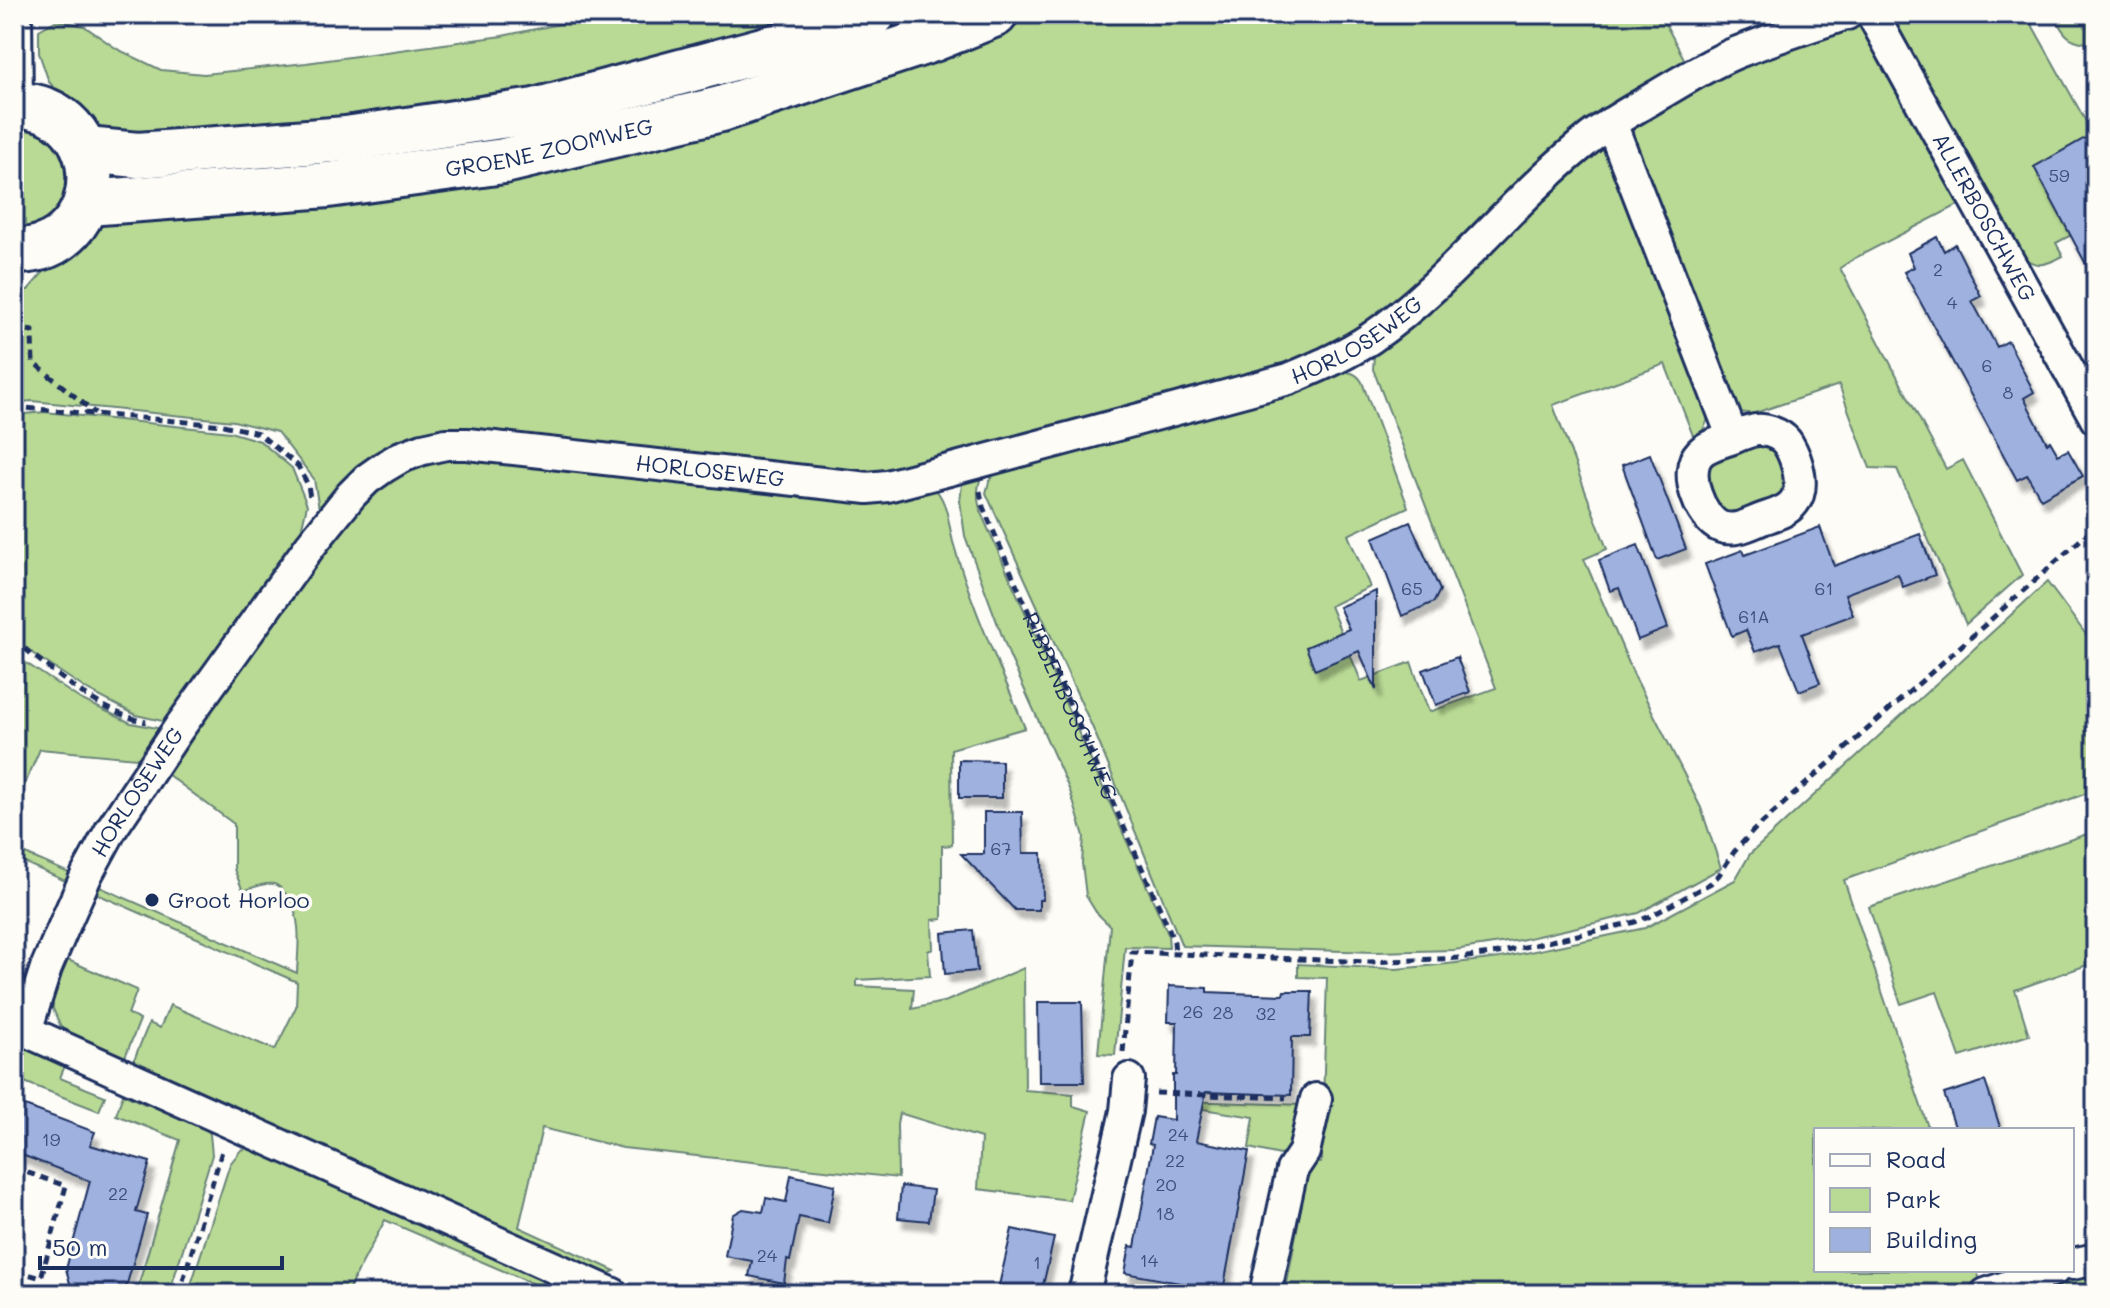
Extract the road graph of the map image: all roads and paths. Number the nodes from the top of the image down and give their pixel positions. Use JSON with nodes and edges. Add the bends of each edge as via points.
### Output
{"nodes":[{"id":1,"x":16,"y":14,"type":"edge"},
{"id":2,"x":873,"y":14,"type":"edge"},
{"id":3,"x":995,"y":14,"type":"edge"},
{"id":4,"x":1847,"y":14,"type":"edge"},
{"id":5,"x":1872,"y":14,"type":"edge"},
{"id":6,"x":16,"y":104,"type":"edge"},
{"id":7,"x":1611,"y":123,"type":"junction"},
{"id":8,"x":86,"y":150,"type":"junction"},
{"id":9,"x":87,"y":203,"type":"junction"},
{"id":10,"x":14,"y":251,"type":"edge"},
{"id":11,"x":14,"y":328,"type":"edge"},
{"id":12,"x":14,"y":409,"type":"edge"},
{"id":13,"x":97,"y":414,"type":"junction"},
{"id":14,"x":2096,"y":419,"type":"edge"},
{"id":15,"x":1733,"y":438,"type":"dead end"},
{"id":16,"x":987,"y":459,"type":"junction"},
{"id":17,"x":2096,"y":526,"type":"edge"},
{"id":18,"x":317,"y":538,"type":"junction"},
{"id":19,"x":14,"y":640,"type":"edge"},
{"id":20,"x":179,"y":728,"type":"junction"},
{"id":21,"x":1175,"y":953,"type":"junction"},
{"id":22,"x":1128,"y":1086,"type":"junction"},
{"id":23,"x":1316,"y":1099,"type":"joint"},
{"id":24,"x":231,"y":1124,"type":"junction"},
{"id":25,"x":14,"y":1168,"type":"edge"},
{"id":26,"x":2096,"y":1259,"type":"edge"},
{"id":27,"x":2074,"y":1264,"type":"edge"},
{"id":28,"x":14,"y":1270,"type":"edge"},
{"id":29,"x":2048,"y":1272,"type":"edge"},
{"id":30,"x":179,"y":1294,"type":"edge"},
{"id":31,"x":613,"y":1294,"type":"edge"},
{"id":32,"x":1084,"y":1294,"type":"edge"},
{"id":33,"x":1265,"y":1294,"type":"edge"},
{"id":34,"x":1986,"y":1294,"type":"edge"}],
"edges":[{"from":1,"to":6,"type":"street"},
{"from":2,"to":8,"type":"main road","name":"GROENE ZOOMWEG","via":[[823,34],[535,111],[346,139],[138,155]]},
{"from":3,"to":9,"type":"main road","name":"GROENE ZOOMWEG","via":[[721,109],[504,161],[328,185]]},
{"from":4,"to":7,"type":"street","name":"HORLOSEWEG","via":[[1736,53]]},
{"from":5,"to":14,"type":"street","name":"ALLERBOSCHWEG"},
{"from":6,"to":8,"type":"main road","via":[[46,110],[70,126]]},
{"from":7,"to":15,"type":"street"},
{"from":7,"to":16,"type":"street","name":"HORLOSEWEG","via":[[1537,185],[1413,306],[1342,355],[1289,379]]},
{"from":8,"to":9,"type":"main road","via":[[91,177]]},
{"from":9,"to":10,"type":"main road","via":[[60,238],[40,248]]},
{"from":11,"to":13,"type":"path","via":[[33,331],[33,362]]},
{"from":12,"to":13,"type":"path"},
{"from":13,"to":18,"type":"path","via":[[258,433],[298,466],[308,485]]},
{"from":16,"to":18,"type":"street","name":"HORLOSEWEG","via":[[868,488],[446,444],[401,457],[367,479]]},
{"from":16,"to":21,"type":"path","name":"RIBBENBOSCHWEG","via":[[980,490],[983,507]]},
{"from":17,"to":21,"type":"path","via":[[1754,830],[1711,883],[1651,916],[1460,958],[1380,962]]},
{"from":18,"to":20,"type":"street","name":"HORLOSEWEG"},
{"from":19,"to":20,"type":"path","via":[[86,696],[135,719]]},
{"from":20,"to":24,"type":"street","name":"HORLOSEWEG","via":[[125,806],[87,874],[46,968],[26,1031]]},
{"from":21,"to":22,"type":"path","via":[[1132,952],[1122,1065]]},
{"from":22,"to":23,"type":"path"},
{"from":22,"to":32,"type":"street"},
{"from":23,"to":33,"type":"street","via":[[1304,1152],[1292,1170]]},
{"from":24,"to":30,"type":"path"},
{"from":24,"to":31,"type":"street"},
{"from":25,"to":28,"type":"path","via":[[66,1186],[41,1278]]},
{"from":26,"to":27,"type":"street"},
{"from":29,"to":34,"type":"street"}]}
